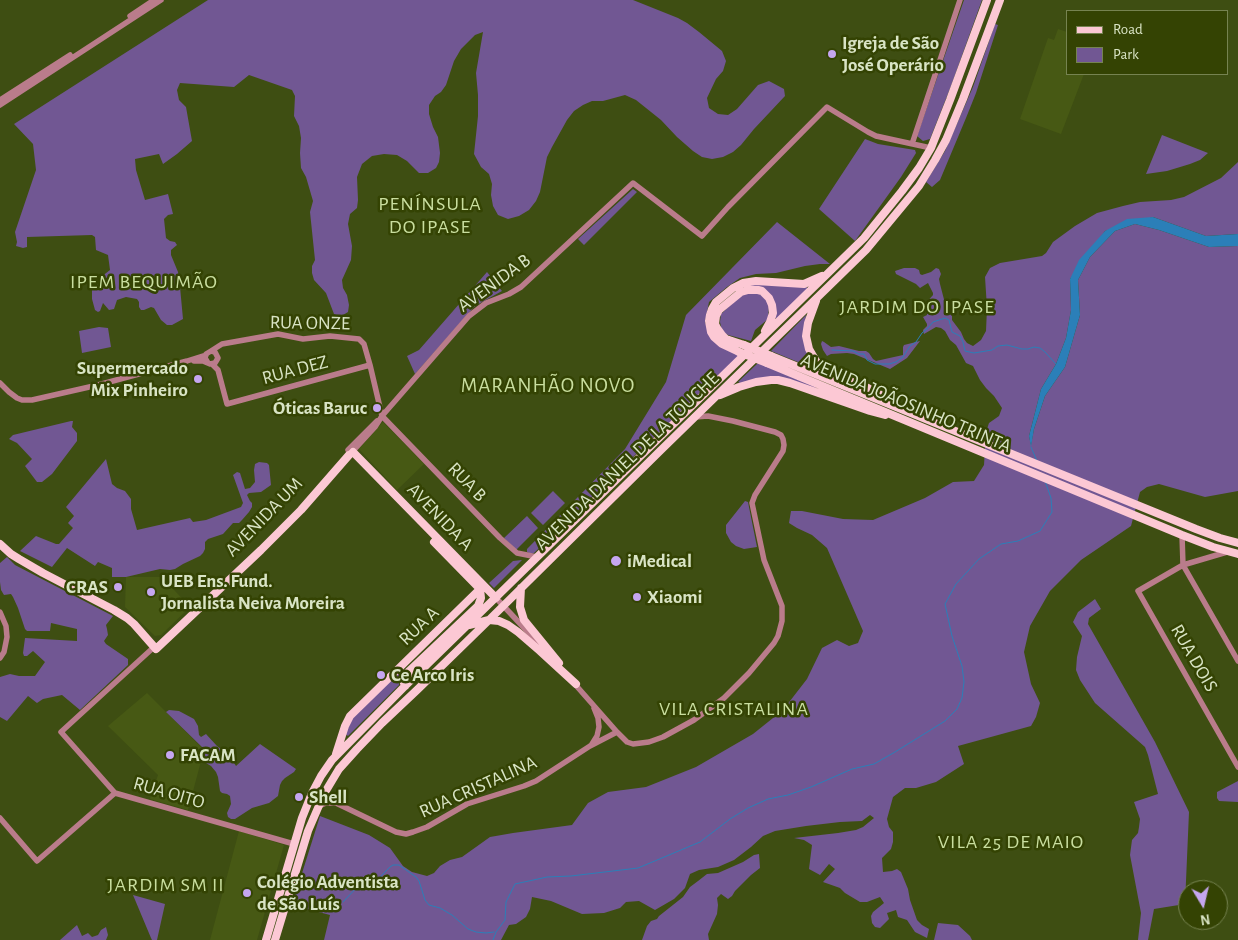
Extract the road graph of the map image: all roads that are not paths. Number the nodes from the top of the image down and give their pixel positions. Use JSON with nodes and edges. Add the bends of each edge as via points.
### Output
{"nodes":[{"id":1,"x":154,"y":0,"type":"edge"},
{"id":2,"x":161,"y":0,"type":"edge"},
{"id":3,"x":960,"y":0,"type":"edge"},
{"id":4,"x":986,"y":0,"type":"edge"},
{"id":5,"x":1000,"y":0,"type":"edge"},
{"id":6,"x":974,"y":36,"type":"junction"},
{"id":7,"x":977,"y":62,"type":"junction"},
{"id":8,"x":0,"y":100,"type":"edge"},
{"id":9,"x":0,"y":105,"type":"edge"},
{"id":10,"x":912,"y":144,"type":"junction"},
{"id":11,"x":931,"y":148,"type":"junction"},
{"id":12,"x":830,"y":272,"type":"junction"},
{"id":13,"x":817,"y":298,"type":"junction"},
{"id":14,"x":757,"y":343,"type":"junction"},
{"id":15,"x":742,"y":349,"type":"junction"},
{"id":16,"x":208,"y":353,"type":"junction"},
{"id":17,"x":769,"y":359,"type":"junction"},
{"id":18,"x":187,"y":362,"type":"junction"},
{"id":19,"x":210,"y":363,"type":"junction"},
{"id":20,"x":370,"y":365,"type":"junction"},
{"id":21,"x":0,"y":383,"type":"edge"},
{"id":22,"x":715,"y":397,"type":"junction"},
{"id":23,"x":913,"y":413,"type":"junction"},
{"id":24,"x":382,"y":416,"type":"junction"},
{"id":25,"x":694,"y":418,"type":"junction"},
{"id":26,"x":911,"y":422,"type":"junction"},
{"id":27,"x":350,"y":452,"type":"junction"},
{"id":28,"x":1182,"y":535,"type":"junction"},
{"id":29,"x":0,"y":539,"type":"edge"},
{"id":30,"x":1238,"y":543,"type":"edge"},
{"id":31,"x":0,"y":544,"type":"edge"},
{"id":32,"x":1228,"y":552,"type":"junction"},
{"id":33,"x":1238,"y":554,"type":"edge"},
{"id":34,"x":537,"y":557,"type":"junction"},
{"id":35,"x":1183,"y":565,"type":"junction"},
{"id":36,"x":521,"y":588,"type":"junction"},
{"id":37,"x":480,"y":589,"type":"junction"},
{"id":38,"x":496,"y":598,"type":"junction"},
{"id":39,"x":504,"y":606,"type":"junction"},
{"id":40,"x":476,"y":608,"type":"junction"},
{"id":41,"x":0,"y":612,"type":"edge"},
{"id":42,"x":489,"y":620,"type":"junction"},
{"id":43,"x":467,"y":625,"type":"junction"},
{"id":44,"x":156,"y":646,"type":"junction"},
{"id":45,"x":0,"y":658,"type":"edge"},
{"id":46,"x":1238,"y":661,"type":"edge"},
{"id":47,"x":576,"y":684,"type":"junction"},
{"id":48,"x":405,"y":686,"type":"junction"},
{"id":49,"x":417,"y":690,"type":"junction"},
{"id":50,"x":589,"y":700,"type":"junction"},
{"id":51,"x":617,"y":732,"type":"junction"},
{"id":52,"x":590,"y":746,"type":"junction"},
{"id":53,"x":332,"y":760,"type":"junction"},
{"id":54,"x":1238,"y":767,"type":"edge"},
{"id":55,"x":115,"y":793,"type":"junction"},
{"id":56,"x":318,"y":807,"type":"junction"},
{"id":57,"x":0,"y":818,"type":"edge"},
{"id":58,"x":294,"y":844,"type":"junction"},
{"id":59,"x":264,"y":940,"type":"edge"},
{"id":60,"x":276,"y":940,"type":"edge"}],
"edges":[{"from":1,"to":8,"type":"street"},
{"from":2,"to":9,"type":"street"},
{"from":3,"to":10,"type":"street"},
{"from":4,"to":6,"type":"main road","name":"AVENIDA DANIEL DE LA TOUCHE"},
{"from":5,"to":7,"type":"main road","name":"AVENIDA DANIEL DE LA TOUCHE"},
{"from":6,"to":7,"type":"main road","via":[[971,57]]},
{"from":6,"to":11,"type":"main road","name":"AVENIDA DANIEL DE LA TOUCHE"},
{"from":7,"to":13,"type":"main road","name":"AVENIDA DANIEL DE LA TOUCHE","via":[[946,140],[919,186],[866,250]]},
{"from":10,"to":11,"type":"street"},
{"from":10,"to":24,"type":"street","name":"AVENIDA B","via":[[876,136],[827,107],[702,236],[633,184],[521,287],[486,303],[469,316]]},
{"from":11,"to":12,"type":"main road","name":"AVENIDA DANIEL DE LA TOUCHE","via":[[864,238]]},
{"from":12,"to":14,"type":"main road","name":"AVENIDA DANIEL DE LA TOUCHE"},
{"from":12,"to":15,"type":"main road","name":"AVENIDA JOÃOSINHO TRINTA","via":[[804,284],[743,283],[716,302],[710,315],[711,332],[722,344]]},
{"from":13,"to":22,"type":"main road","name":"AVENIDA DANIEL DE LA TOUCHE"},
{"from":13,"to":23,"type":"main road","via":[[806,336],[816,361],[830,373],[868,388]]},
{"from":14,"to":15,"type":"main road","name":"AVENIDA JOÃOSINHO TRINTA","via":[[773,314],[769,298],[762,291],[753,289],[741,292],[719,310],[716,320],[722,335]]},
{"from":14,"to":34,"type":"main road","name":"AVENIDA DANIEL DE LA TOUCHE"},
{"from":15,"to":17,"type":"main road","name":"AVENIDA JOÃOSINHO TRINTA","bridge":true},
{"from":16,"to":18,"type":"street"},
{"from":16,"to":19,"type":"street","via":[[205,358]]},
{"from":16,"to":19,"type":"street","via":[[215,352],[218,358]]},
{"from":16,"to":20,"type":"street","name":"RUA ONZE","via":[[222,344],[278,334],[303,339],[330,336],[361,340]]},
{"from":17,"to":23,"type":"main road","name":"AVENIDA JOÃOSINHO TRINTA"},
{"from":17,"to":26,"type":"main road","name":"AVENIDA JOÃOSINHO TRINTA"},
{"from":18,"to":19,"type":"street"},
{"from":18,"to":21,"type":"street","via":[[32,400],[17,398]]},
{"from":19,"to":20,"type":"street","name":"RUA DEZ","via":[[218,370],[227,404]]},
{"from":20,"to":24,"type":"street","name":"RUA ONZE"},
{"from":22,"to":25,"type":"main road","name":"AVENIDA DANIEL DE LA TOUCHE"},
{"from":22,"to":26,"type":"main road","via":[[748,384],[778,380],[870,412]]},
{"from":23,"to":30,"type":"main road","name":"AVENIDA JOÃOSINHO TRINTA"},
{"from":24,"to":27,"type":"street","name":"AVENIDA B"},
{"from":24,"to":34,"type":"street","name":"RUA B","via":[[506,543],[517,553]]},
{"from":25,"to":36,"type":"main road","name":"AVENIDA DANIEL DE LA TOUCHE"},
{"from":25,"to":51,"type":"street","via":[[708,416],[733,421],[775,432],[783,439],[783,451],[752,503],[764,560],[782,606],[781,629],[774,643],[738,685],[694,720],[638,744],[628,743]]},
{"from":26,"to":28,"type":"main road","name":"AVENIDA JOÃOSINHO TRINTA"},
{"from":27,"to":37,"type":"main road","name":"AVENIDA A"},
{"from":27,"to":38,"type":"main road","name":"AVENIDA A"},
{"from":27,"to":44,"type":"main road","name":"AVENIDA UM","via":[[292,515]]},
{"from":28,"to":32,"type":"main road","name":"AVENIDA JOÃOSINHO TRINTA"},
{"from":28,"to":35,"type":"street"},
{"from":29,"to":44,"type":"main road","via":[[13,553],[130,616]]},
{"from":31,"to":44,"type":"main road","via":[[43,574],[127,618]]},
{"from":32,"to":33,"type":"main road","name":"AVENIDA JOÃOSINHO TRINTA"},
{"from":32,"to":35,"type":"street"},
{"from":34,"to":38,"type":"main road","name":"AVENIDA DANIEL DE LA TOUCHE"},
{"from":35,"to":46,"type":"street"},
{"from":35,"to":54,"type":"street","name":"RUA DOIS","via":[[1138,591]]},
{"from":36,"to":39,"type":"main road","name":"AVENIDA DANIEL DE LA TOUCHE"},
{"from":36,"to":47,"type":"main road","via":[[520,607],[524,620]]},
{"from":37,"to":40,"type":"main road","via":[[481,598]]},
{"from":37,"to":53,"type":"main road","name":"RUA A","via":[[350,716]]},
{"from":38,"to":39,"type":"street","name":"AVENIDA A"},
{"from":38,"to":40,"type":"main road"},
{"from":38,"to":43,"type":"main road","name":"AVENIDA DANIEL DE LA TOUCHE"},
{"from":39,"to":42,"type":"main road","name":"AVENIDA DANIEL DE LA TOUCHE"},
{"from":39,"to":47,"type":"street","name":"AVENIDA A"},
{"from":40,"to":48,"type":"main road","via":[[405,675]]},
{"from":41,"to":45,"type":"street","via":[[7,637]]},
{"from":42,"to":43,"type":"main road"},
{"from":42,"to":47,"type":"main road","via":[[514,629]]},
{"from":42,"to":49,"type":"main road","name":"AVENIDA DANIEL DE LA TOUCHE"},
{"from":43,"to":48,"type":"main road","name":"AVENIDA DANIEL DE LA TOUCHE"},
{"from":44,"to":55,"type":"street","name":"RUA OITO","via":[[60,732]]},
{"from":47,"to":50,"type":"street","name":"AVENIDA A"},
{"from":48,"to":49,"type":"main road"},
{"from":48,"to":53,"type":"main road","name":"AVENIDA DANIEL DE LA TOUCHE"},
{"from":49,"to":56,"type":"main road","name":"AVENIDA DANIEL DE LA TOUCHE","via":[[347,760],[331,780]]},
{"from":50,"to":51,"type":"street"},
{"from":50,"to":52,"type":"street","via":[[599,727]]},
{"from":51,"to":52,"type":"street","name":"RUA CRISTALINA"},
{"from":52,"to":56,"type":"street","name":"RUA CRISTALINA","via":[[536,781],[468,804],[410,833],[396,832],[336,803],[324,803]]},
{"from":53,"to":58,"type":"main road","name":"AVENIDA DANIEL DE LA TOUCHE","via":[[312,793]]},
{"from":55,"to":57,"type":"street","via":[[37,861]]},
{"from":55,"to":58,"type":"street","name":"RUA OITO"},
{"from":56,"to":60,"type":"main road","name":"AVENIDA DANIEL DE LA TOUCHE"},
{"from":58,"to":59,"type":"main road","name":"AVENIDA DANIEL DE LA TOUCHE"}]}
